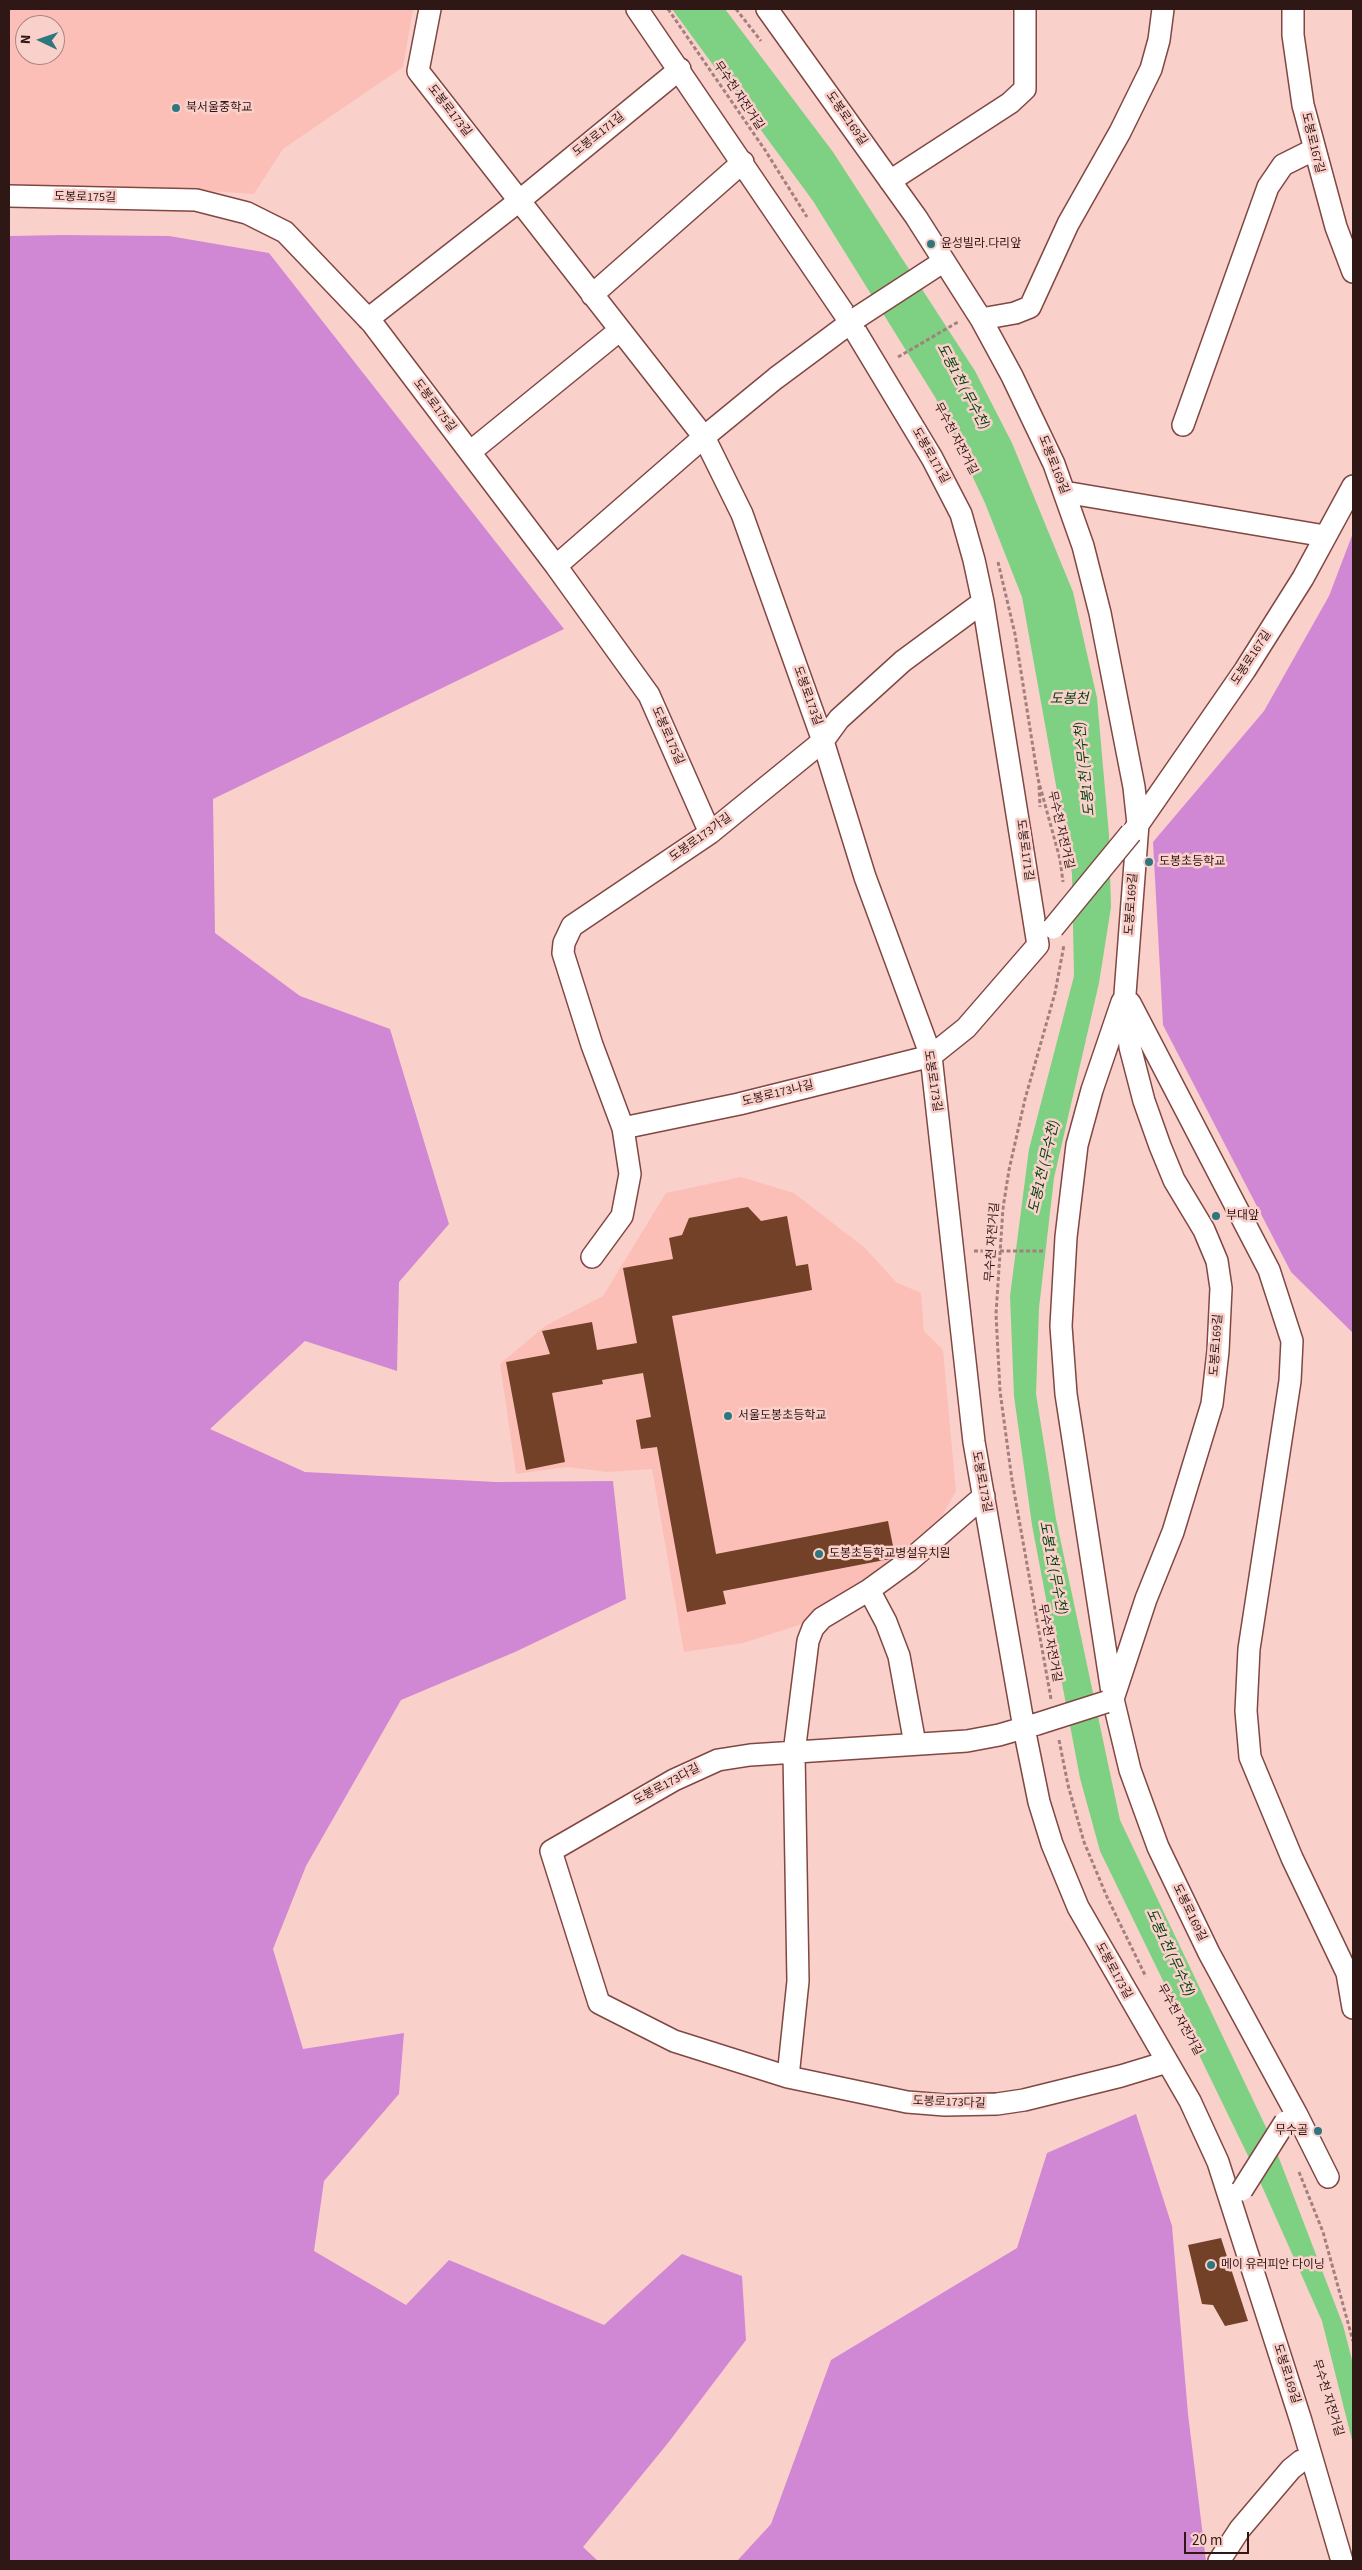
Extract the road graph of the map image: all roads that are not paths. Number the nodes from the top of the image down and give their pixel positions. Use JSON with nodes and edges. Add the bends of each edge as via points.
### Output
{"nodes":[{"id":1,"x":430,"y":9,"type":"edge"},
{"id":2,"x":637,"y":9,"type":"edge"},
{"id":3,"x":767,"y":9,"type":"edge"},
{"id":4,"x":1025,"y":9,"type":"edge"},
{"id":5,"x":1163,"y":9,"type":"edge"},
{"id":6,"x":1293,"y":9,"type":"edge"},
{"id":7,"x":680,"y":69,"type":"junction"},
{"id":8,"x":1313,"y":150,"type":"junction"},
{"id":9,"x":743,"y":162,"type":"junction"},
{"id":10,"x":890,"y":181,"type":"junction"},
{"id":11,"x":9,"y":196,"type":"edge"},
{"id":12,"x":519,"y":201,"type":"junction"},
{"id":13,"x":940,"y":264,"type":"junction"},
{"id":14,"x":1353,"y":272,"type":"edge"},
{"id":15,"x":592,"y":295,"type":"junction"},
{"id":16,"x":368,"y":319,"type":"junction"},
{"id":17,"x":854,"y":319,"type":"junction"},
{"id":18,"x":980,"y":319,"type":"junction"},
{"id":19,"x":620,"y":330,"type":"junction"},
{"id":20,"x":1183,"y":425,"type":"dead end"},
{"id":21,"x":704,"y":437,"type":"junction"},
{"id":22,"x":470,"y":452,"type":"junction"},
{"id":23,"x":1353,"y":486,"type":"edge"},
{"id":24,"x":1064,"y":492,"type":"junction"},
{"id":25,"x":1324,"y":536,"type":"junction"},
{"id":26,"x":556,"y":566,"type":"junction"},
{"id":27,"x":983,"y":602,"type":"junction"},
{"id":28,"x":823,"y":742,"type":"junction"},
{"id":29,"x":1135,"y":829,"type":"junction"},
{"id":30,"x":710,"y":833,"type":"junction"},
{"id":31,"x":1038,"y":945,"type":"junction"},
{"id":32,"x":1125,"y":994,"type":"junction"},
{"id":33,"x":931,"y":1056,"type":"junction"},
{"id":34,"x":624,"y":1128,"type":"junction"},
{"id":35,"x":592,"y":1257,"type":"dead end"},
{"id":36,"x":984,"y":1496,"type":"junction"},
{"id":37,"x":869,"y":1590,"type":"junction"},
{"id":38,"x":1110,"y":1700,"type":"junction"},
{"id":39,"x":1030,"y":1726,"type":"junction"},
{"id":40,"x":915,"y":1744,"type":"junction"},
{"id":41,"x":794,"y":1753,"type":"junction"},
{"id":42,"x":1353,"y":2008,"type":"edge"},
{"id":43,"x":1167,"y":2062,"type":"junction"},
{"id":44,"x":788,"y":2077,"type":"junction"},
{"id":45,"x":1291,"y":2118,"type":"junction"},
{"id":46,"x":1328,"y":2177,"type":"dead end"},
{"id":47,"x":1237,"y":2196,"type":"junction"},
{"id":48,"x":1311,"y":2458,"type":"junction"},
{"id":49,"x":1219,"y":2561,"type":"edge"},
{"id":50,"x":1342,"y":2561,"type":"edge"}],
"edges":[{"from":1,"to":12,"type":"street","name":"도봉로173길","via":[[418,71]]},
{"from":2,"to":7,"type":"street","name":"도봉로171길"},
{"from":3,"to":10,"type":"street","name":"도봉로169길"},
{"from":4,"to":10,"type":"street","via":[[1025,89],[1010,103]]},
{"from":5,"to":18,"type":"street","via":[[1151,69],[1068,224],[1030,307]]},
{"from":6,"to":8,"type":"street","name":"도봉로167길","via":[[1293,35]]},
{"from":7,"to":9,"type":"street","name":"도봉로171길"},
{"from":7,"to":12,"type":"street","name":"도봉로171길"},
{"from":8,"to":14,"type":"street","name":"도봉로167길"},
{"from":8,"to":20,"type":"street","via":[[1283,165],[1268,187]]},
{"from":9,"to":15,"type":"street"},
{"from":9,"to":17,"type":"street","name":"도봉로171길"},
{"from":10,"to":13,"type":"street","name":"도봉로169길"},
{"from":11,"to":16,"type":"street","name":"도봉로175길","via":[[196,200],[248,213],[285,232]]},
{"from":12,"to":15,"type":"street","name":"도봉로173길"},
{"from":12,"to":16,"type":"street"},
{"from":13,"to":17,"type":"street","bridge":true},
{"from":13,"to":18,"type":"street","name":"도봉로169길"},
{"from":15,"to":19,"type":"street","name":"도봉로173길"},
{"from":16,"to":22,"type":"street","name":"도봉로175길"},
{"from":17,"to":21,"type":"street"},
{"from":17,"to":27,"type":"street","name":"도봉로171길","via":[[950,490],[968,534]]},
{"from":18,"to":24,"type":"street","name":"도봉로169길","via":[[1037,427]]},
{"from":19,"to":21,"type":"street","name":"도봉로173길"},
{"from":19,"to":22,"type":"street"},
{"from":21,"to":26,"type":"street"},
{"from":21,"to":28,"type":"street","name":"도봉로173길","via":[[742,514]]},
{"from":22,"to":26,"type":"street","name":"도봉로175길"},
{"from":23,"to":25,"type":"street","name":"도봉로167길"},
{"from":24,"to":25,"type":"street"},
{"from":24,"to":29,"type":"street","name":"도봉로169길","via":[[1083,546],[1100,613],[1134,787]]},
{"from":25,"to":29,"type":"street","name":"도봉로167길","via":[[1303,578],[1245,670]]},
{"from":26,"to":30,"type":"street","name":"도봉로175길","via":[[649,695]]},
{"from":27,"to":28,"type":"street","via":[[904,660],[839,719]]},
{"from":27,"to":31,"type":"street","name":"도봉로171길"},
{"from":28,"to":30,"type":"street","name":"도봉로173가길"},
{"from":28,"to":33,"type":"street","name":"도봉로173길","via":[[865,877]]},
{"from":29,"to":31,"type":"street","name":"도봉로167길","bridge":true,"via":[[1059,933]]},
{"from":29,"to":32,"type":"street","name":"도봉로169길"},
{"from":30,"to":34,"type":"street","name":"도봉로173가길","via":[[572,926],[564,943],[563,953],[592,1046]]},
{"from":31,"to":33,"type":"street","via":[[966,1028]]},
{"from":32,"to":38,"type":"street","name":"도봉로169길","via":[[1077,1145],[1066,1237],[1061,1326],[1066,1394]]},
{"from":32,"to":38,"type":"street","name":"도봉로169길","via":[[1130,1047],[1144,1101],[1174,1180],[1204,1230],[1217,1261],[1220,1288],[1212,1404],[1172,1532]]},
{"from":32,"to":42,"type":"street","via":[[1269,1270],[1292,1341],[1290,1382],[1250,1649],[1246,1711],[1250,1757],[1292,1858],[1347,1973]]},
{"from":33,"to":34,"type":"street","name":"도봉로173나길","via":[[739,1104]]},
{"from":33,"to":36,"type":"street","name":"도봉로173길","via":[[974,1442]]},
{"from":34,"to":35,"type":"street","via":[[630,1174],[626,1200],[622,1216]]},
{"from":36,"to":37,"type":"street","via":[[909,1561]]},
{"from":36,"to":39,"type":"street","name":"도봉로173길"},
{"from":37,"to":40,"type":"street","via":[[886,1622],[898,1656]]},
{"from":37,"to":41,"type":"street","via":[[822,1618],[813,1628],[804,1664]]},
{"from":38,"to":39,"type":"street","bridge":true},
{"from":38,"to":45,"type":"street","name":"도봉로169길","via":[[1130,1770],[1158,1847]]},
{"from":39,"to":40,"type":"street","via":[[967,1741]]},
{"from":39,"to":43,"type":"street","name":"도봉로173길","via":[[1039,1802],[1052,1844],[1078,1907]]},
{"from":40,"to":41,"type":"street"},
{"from":41,"to":44,"type":"street","via":[[798,1981]]},
{"from":41,"to":44,"type":"street","name":"도봉로173다길","via":[[718,1760],[551,1851],[599,2003],[674,2041]]},
{"from":43,"to":44,"type":"street","name":"도봉로173다길","via":[[1024,2100],[972,2106],[907,2102]]},
{"from":43,"to":47,"type":"street","name":"도봉로173길"},
{"from":45,"to":46,"type":"street","name":"도봉로169길"},
{"from":45,"to":47,"type":"street","bridge":true},
{"from":47,"to":48,"type":"street","name":"도봉로169길"},
{"from":48,"to":49,"type":"street","via":[[1291,2469],[1240,2529]]},
{"from":48,"to":50,"type":"street","name":"도봉로169길"}]}
